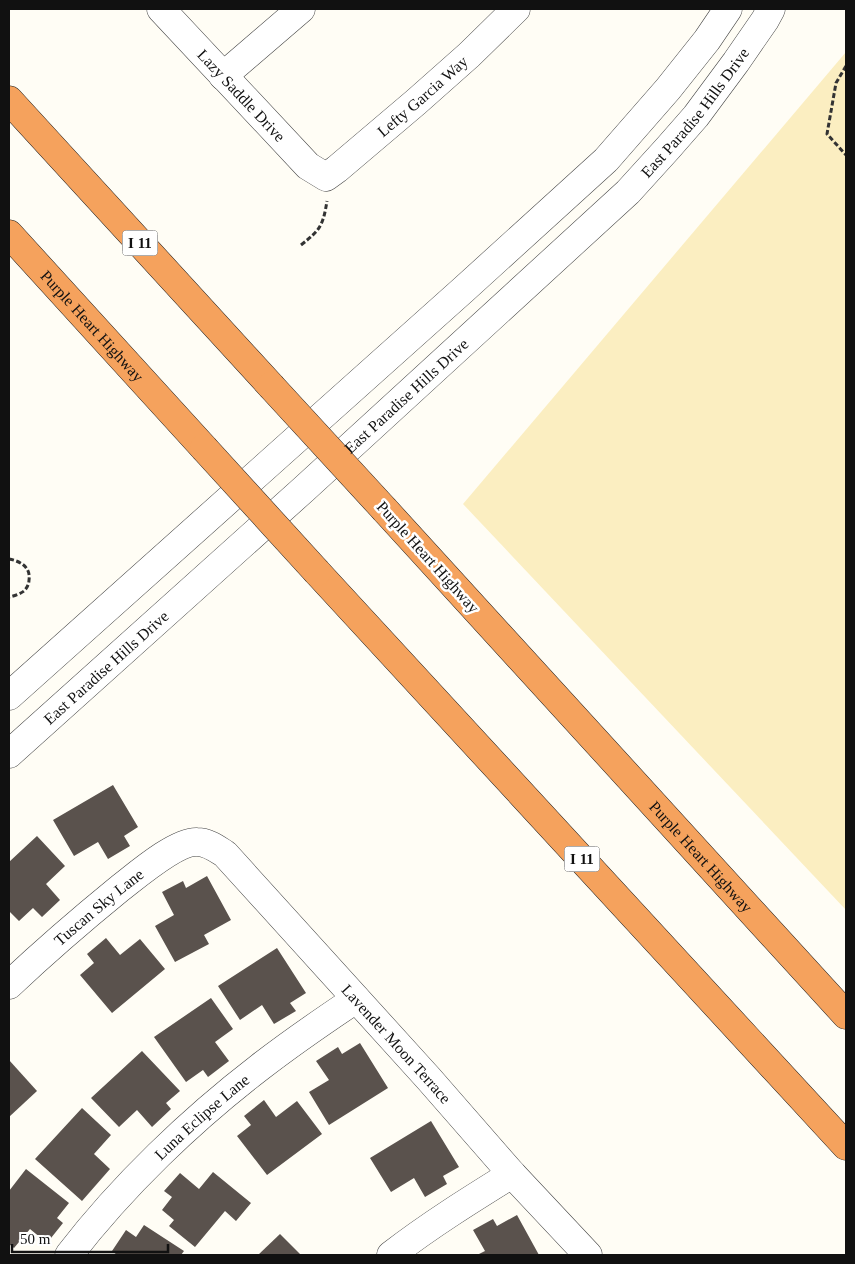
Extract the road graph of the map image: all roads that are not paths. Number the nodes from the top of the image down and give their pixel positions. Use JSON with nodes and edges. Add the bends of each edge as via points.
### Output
{"nodes":[{"id":1,"x":161,"y":9,"type":"edge"},
{"id":2,"x":301,"y":9,"type":"edge"},
{"id":3,"x":516,"y":9,"type":"edge"},
{"id":4,"x":728,"y":9,"type":"edge"},
{"id":5,"x":771,"y":9,"type":"edge"},
{"id":6,"x":223,"y":76,"type":"junction"},
{"id":7,"x":9,"y":100,"type":"edge"},
{"id":8,"x":326,"y":189,"type":"joint"},
{"id":9,"x":9,"y":234,"type":"edge"},
{"id":10,"x":9,"y":696,"type":"edge"},
{"id":11,"x":9,"y":754,"type":"edge"},
{"id":12,"x":198,"y":842,"type":"joint"},
{"id":13,"x":11,"y":979,"type":"edge"},
{"id":14,"x":356,"y":999,"type":"junction"},
{"id":15,"x":846,"y":1015,"type":"edge"},
{"id":16,"x":846,"y":1146,"type":"edge"},
{"id":17,"x":512,"y":1174,"type":"junction"},
{"id":18,"x":68,"y":1255,"type":"edge"},
{"id":19,"x":391,"y":1255,"type":"edge"},
{"id":20,"x":588,"y":1255,"type":"edge"}],
"edges":[{"from":1,"to":6,"type":"street","name":"Lazy Saddle Drive"},
{"from":2,"to":6,"type":"street"},
{"from":3,"to":8,"type":"street","name":"Lefty Garcia Way","via":[[469,55],[337,169]]},
{"from":4,"to":10,"type":"street","name":"East Paradise Hills Drive","via":[[668,89],[606,160]]},
{"from":5,"to":11,"type":"street","name":"East Paradise Hills Drive","via":[[696,116],[628,192],[304,490]]},
{"from":6,"to":8,"type":"street","name":"Lazy Saddle Drive"},
{"from":7,"to":15,"type":"highway","name":"Purple Heart Highway","number":"I 11","bridge":true},
{"from":9,"to":16,"type":"highway","name":"Purple Heart Highway","number":"I 11","bridge":true},
{"from":12,"to":13,"type":"street","name":"Tuscan Sky Lane","via":[[172,850],[140,872]]},
{"from":12,"to":14,"type":"street","name":"Lavender Moon Terrace","via":[[225,854]]},
{"from":14,"to":17,"type":"street","name":"Lavender Moon Terrace"},
{"from":14,"to":18,"type":"street","name":"Luna Eclipse Lane","via":[[259,1068],[202,1115],[131,1183]]},
{"from":17,"to":19,"type":"street","via":[[461,1205]]},
{"from":17,"to":20,"type":"street","name":"Lavender Moon Terrace"}]}
